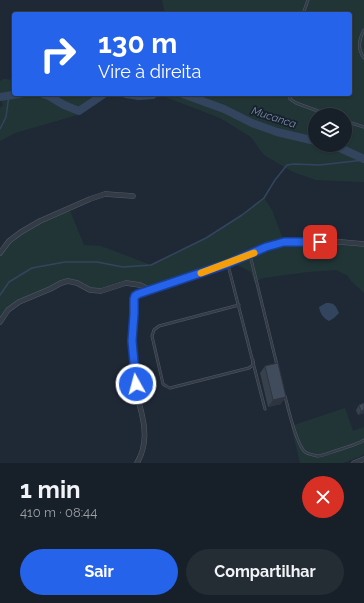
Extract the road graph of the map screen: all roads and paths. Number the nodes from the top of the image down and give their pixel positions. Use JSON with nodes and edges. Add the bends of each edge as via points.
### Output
{"nodes":[{"id":1,"x":308,"y":0,"type":"edge"},
{"id":2,"x":305,"y":12,"type":"edge"},
{"id":3,"x":364,"y":30,"type":"edge"},
{"id":4,"x":364,"y":58,"type":"edge"},
{"id":5,"x":290,"y":96,"type":"edge"},
{"id":6,"x":310,"y":108,"type":"edge"},
{"id":7,"x":352,"y":123,"type":"edge"},
{"id":8,"x":364,"y":127,"type":"edge"},
{"id":9,"x":134,"y":196,"type":"dead end"},
{"id":10,"x":364,"y":244,"type":"edge"},
{"id":11,"x":0,"y":253,"type":"edge"},
{"id":12,"x":250,"y":255,"type":"junction"},
{"id":13,"x":227,"y":264,"type":"junction"},
{"id":14,"x":150,"y":290,"type":"junction"},
{"id":15,"x":239,"y":305,"type":"junction"},
{"id":16,"x":0,"y":322,"type":"edge"},
{"id":17,"x":253,"y":360,"type":"junction"},
{"id":18,"x":279,"y":370,"type":"edge"},
{"id":19,"x":284,"y":393,"type":"edge"},
{"id":20,"x":265,"y":409,"type":"dead end"},
{"id":21,"x":364,"y":440,"type":"edge"},
{"id":22,"x":364,"y":458,"type":"edge"},
{"id":23,"x":138,"y":463,"type":"edge"},
{"id":24,"x":355,"y":463,"type":"edge"}],
"edges":[{"from":1,"to":2,"type":"lane"},
{"from":3,"to":4,"type":"lane","via":[[358,42]]},
{"from":5,"to":6,"type":"lane","via":[[296,103]]},
{"from":7,"to":8,"type":"lane"},
{"from":9,"to":11,"type":"street","via":[[105,194],[90,199],[20,232]]},
{"from":10,"to":12,"type":"street","via":[[284,242]]},
{"from":12,"to":13,"type":"street"},
{"from":12,"to":18,"type":"lane"},
{"from":13,"to":14,"type":"street"},
{"from":13,"to":15,"type":"lane"},
{"from":14,"to":16,"type":"street","via":[[126,283],[101,291],[90,290],[68,281],[19,302],[8,310]]},
{"from":14,"to":23,"type":"street","via":[[138,294],[134,299],[132,350],[145,431],[144,447]]},
{"from":15,"to":17,"type":"lane"},
{"from":15,"to":17,"type":"lane","via":[[159,326],[154,330],[152,336],[163,384],[170,388],[249,368],[253,365]]},
{"from":17,"to":20,"type":"lane"},
{"from":19,"to":21,"type":"lane","via":[[294,429],[305,451],[318,456],[325,455]]},
{"from":22,"to":24,"type":"street"}]}
